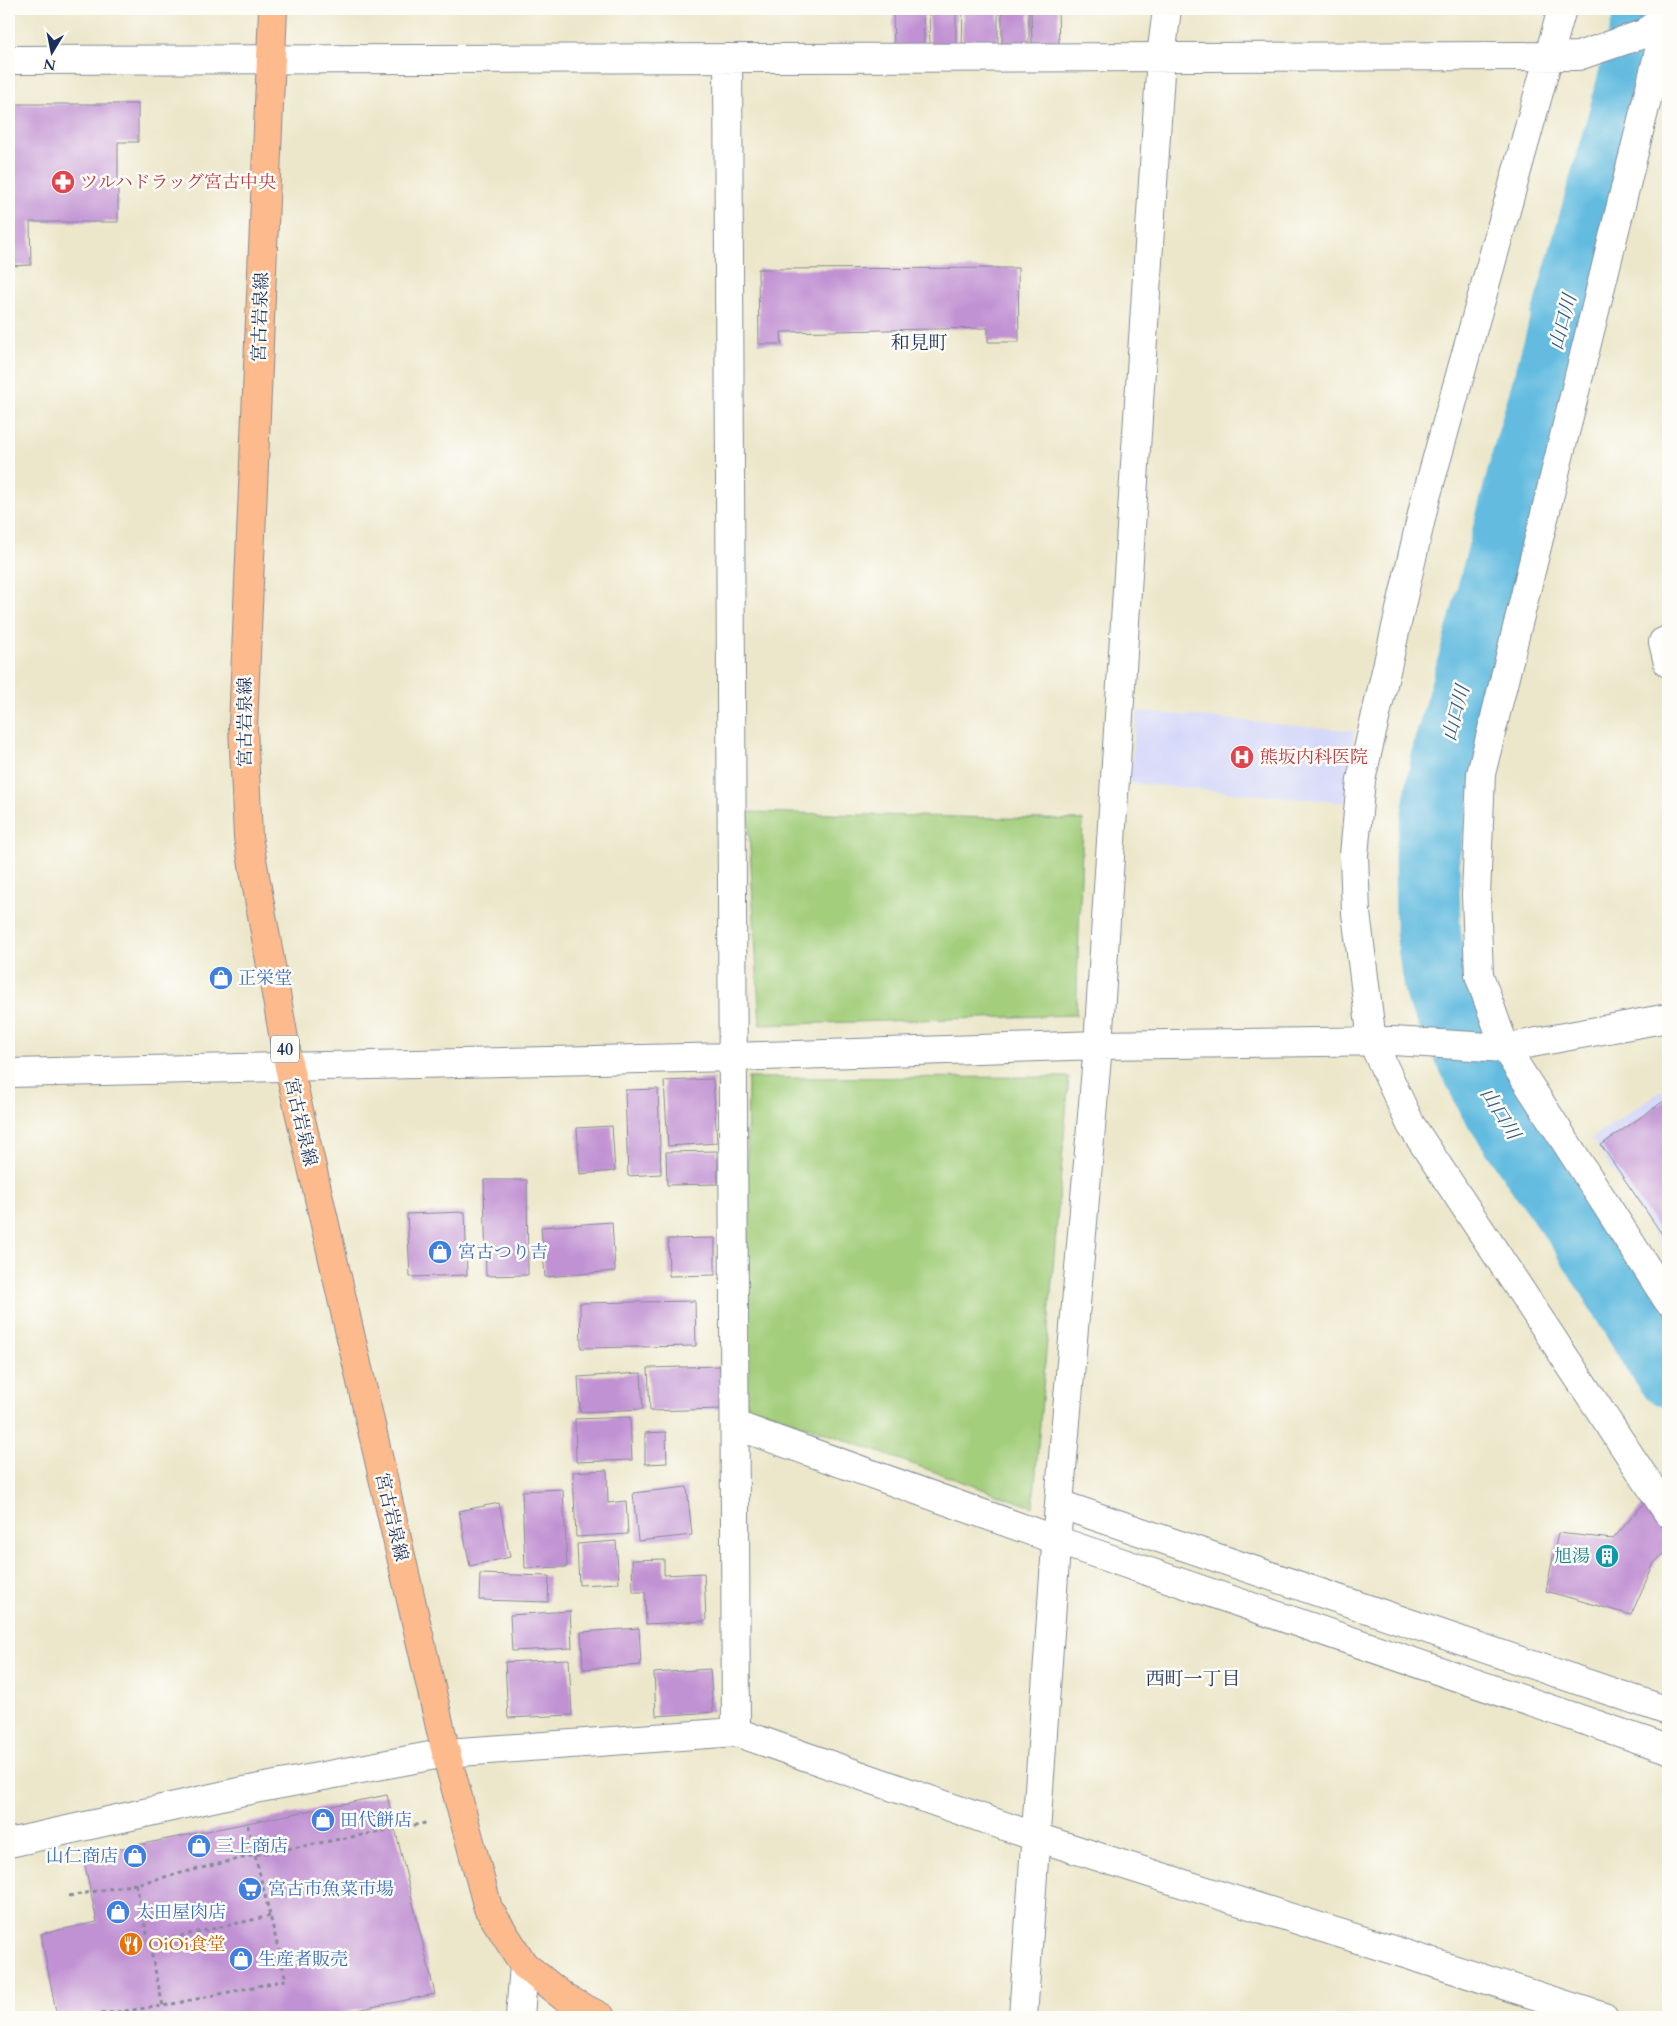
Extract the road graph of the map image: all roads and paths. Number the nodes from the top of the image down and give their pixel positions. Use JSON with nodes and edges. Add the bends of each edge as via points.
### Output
{"nodes":[{"id":1,"x":273,"y":9,"type":"edge"},
{"id":2,"x":1167,"y":9,"type":"edge"},
{"id":3,"x":1562,"y":9,"type":"edge"},
{"id":4,"x":1668,"y":13,"type":"edge"},
{"id":5,"x":1550,"y":56,"type":"junction"},
{"id":6,"x":1161,"y":57,"type":"junction"},
{"id":7,"x":728,"y":58,"type":"junction"},
{"id":8,"x":9,"y":60,"type":"edge"},
{"id":9,"x":271,"y":60,"type":"junction"},
{"id":10,"x":1656,"y":112,"type":"edge"},
{"id":11,"x":1668,"y":640,"type":"edge"},
{"id":12,"x":1668,"y":663,"type":"edge"},
{"id":13,"x":1668,"y":1018,"type":"edge"},
{"id":14,"x":1383,"y":1041,"type":"junction"},
{"id":15,"x":1098,"y":1045,"type":"junction"},
{"id":16,"x":1505,"y":1048,"type":"junction"},
{"id":17,"x":733,"y":1057,"type":"junction"},
{"id":18,"x":289,"y":1067,"type":"junction"},
{"id":19,"x":9,"y":1073,"type":"edge"},
{"id":20,"x":1668,"y":1301,"type":"edge"},
{"id":21,"x":735,"y":1425,"type":"junction"},
{"id":22,"x":1059,"y":1504,"type":"junction"},
{"id":23,"x":1668,"y":1513,"type":"edge"},
{"id":24,"x":1056,"y":1540,"type":"junction"},
{"id":25,"x":1668,"y":1711,"type":"edge"},
{"id":26,"x":736,"y":1732,"type":"junction"},
{"id":27,"x":1668,"y":1749,"type":"edge"},
{"id":28,"x":446,"y":1753,"type":"junction"},
{"id":29,"x":239,"y":1792,"type":"junction"},
{"id":30,"x":426,"y":1823,"type":"dead end"},
{"id":31,"x":1036,"y":1837,"type":"junction"},
{"id":32,"x":9,"y":1840,"type":"edge"},
{"id":33,"x":255,"y":1855,"type":"junction"},
{"id":34,"x":136,"y":1884,"type":"junction"},
{"id":35,"x":69,"y":1896,"type":"dead end"},
{"id":36,"x":270,"y":1916,"type":"junction"},
{"id":37,"x":149,"y":1943,"type":"junction"},
{"id":38,"x":524,"y":1964,"type":"junction"},
{"id":39,"x":163,"y":2006,"type":"junction"},
{"id":40,"x":85,"y":2016,"type":"dead end"},
{"id":41,"x":520,"y":2017,"type":"edge"},
{"id":42,"x":601,"y":2017,"type":"edge"},
{"id":43,"x":1023,"y":2017,"type":"edge"},
{"id":44,"x":1604,"y":2017,"type":"edge"}],
"edges":[{"from":1,"to":9,"type":"main road","name":"宮古岩泉線","number":"40"},
{"from":2,"to":6,"type":"street"},
{"from":3,"to":5,"type":"street"},
{"from":4,"to":5,"type":"street","via":[[1646,33],[1578,56]]},
{"from":4,"to":10,"type":"street"},
{"from":5,"to":6,"type":"street"},
{"from":5,"to":14,"type":"street","via":[[1425,501],[1361,780],[1354,855],[1356,913]]},
{"from":6,"to":7,"type":"street"},
{"from":6,"to":15,"type":"street"},
{"from":7,"to":9,"type":"street"},
{"from":7,"to":17,"type":"street"},
{"from":8,"to":9,"type":"street"},
{"from":9,"to":18,"type":"main road","name":"宮古岩泉線","number":"40","via":[[243,726],[248,837]]},
{"from":10,"to":16,"type":"street","via":[[1481,774],[1476,895],[1479,975]]},
{"from":11,"to":12,"type":"street","via":[[1664,642]]},
{"from":13,"to":16,"type":"street"},
{"from":14,"to":15,"type":"street"},
{"from":14,"to":16,"type":"street"},
{"from":14,"to":23,"type":"street","via":[[1411,1125]]},
{"from":15,"to":17,"type":"street"},
{"from":15,"to":22,"type":"street"},
{"from":16,"to":20,"type":"street"},
{"from":17,"to":18,"type":"street"},
{"from":17,"to":21,"type":"street"},
{"from":18,"to":19,"type":"street"},
{"from":18,"to":28,"type":"main road","name":"宮古岩泉線","number":"40"},
{"from":21,"to":24,"type":"street"},
{"from":21,"to":26,"type":"street"},
{"from":22,"to":24,"type":"street"},
{"from":22,"to":25,"type":"street"},
{"from":24,"to":27,"type":"street"},
{"from":24,"to":31,"type":"street"},
{"from":26,"to":28,"type":"street"},
{"from":26,"to":31,"type":"street"},
{"from":28,"to":29,"type":"street"},
{"from":28,"to":38,"type":"main road","name":"宮古岩泉線","number":"40","via":[[488,1908]]},
{"from":29,"to":32,"type":"street"},
{"from":29,"to":33,"type":"path"},
{"from":30,"to":33,"type":"path"},
{"from":31,"to":43,"type":"street"},
{"from":31,"to":44,"type":"street"},
{"from":33,"to":34,"type":"path"},
{"from":33,"to":36,"type":"path"},
{"from":34,"to":35,"type":"path"},
{"from":34,"to":37,"type":"path"},
{"from":36,"to":37,"type":"path"},
{"from":36,"to":39,"type":"path","via":[[286,1980]]},
{"from":37,"to":39,"type":"path"},
{"from":38,"to":41,"type":"street"},
{"from":38,"to":42,"type":"main road","name":"宮古岩泉線","number":"40","via":[[565,1998]]},
{"from":39,"to":40,"type":"path"}]}
